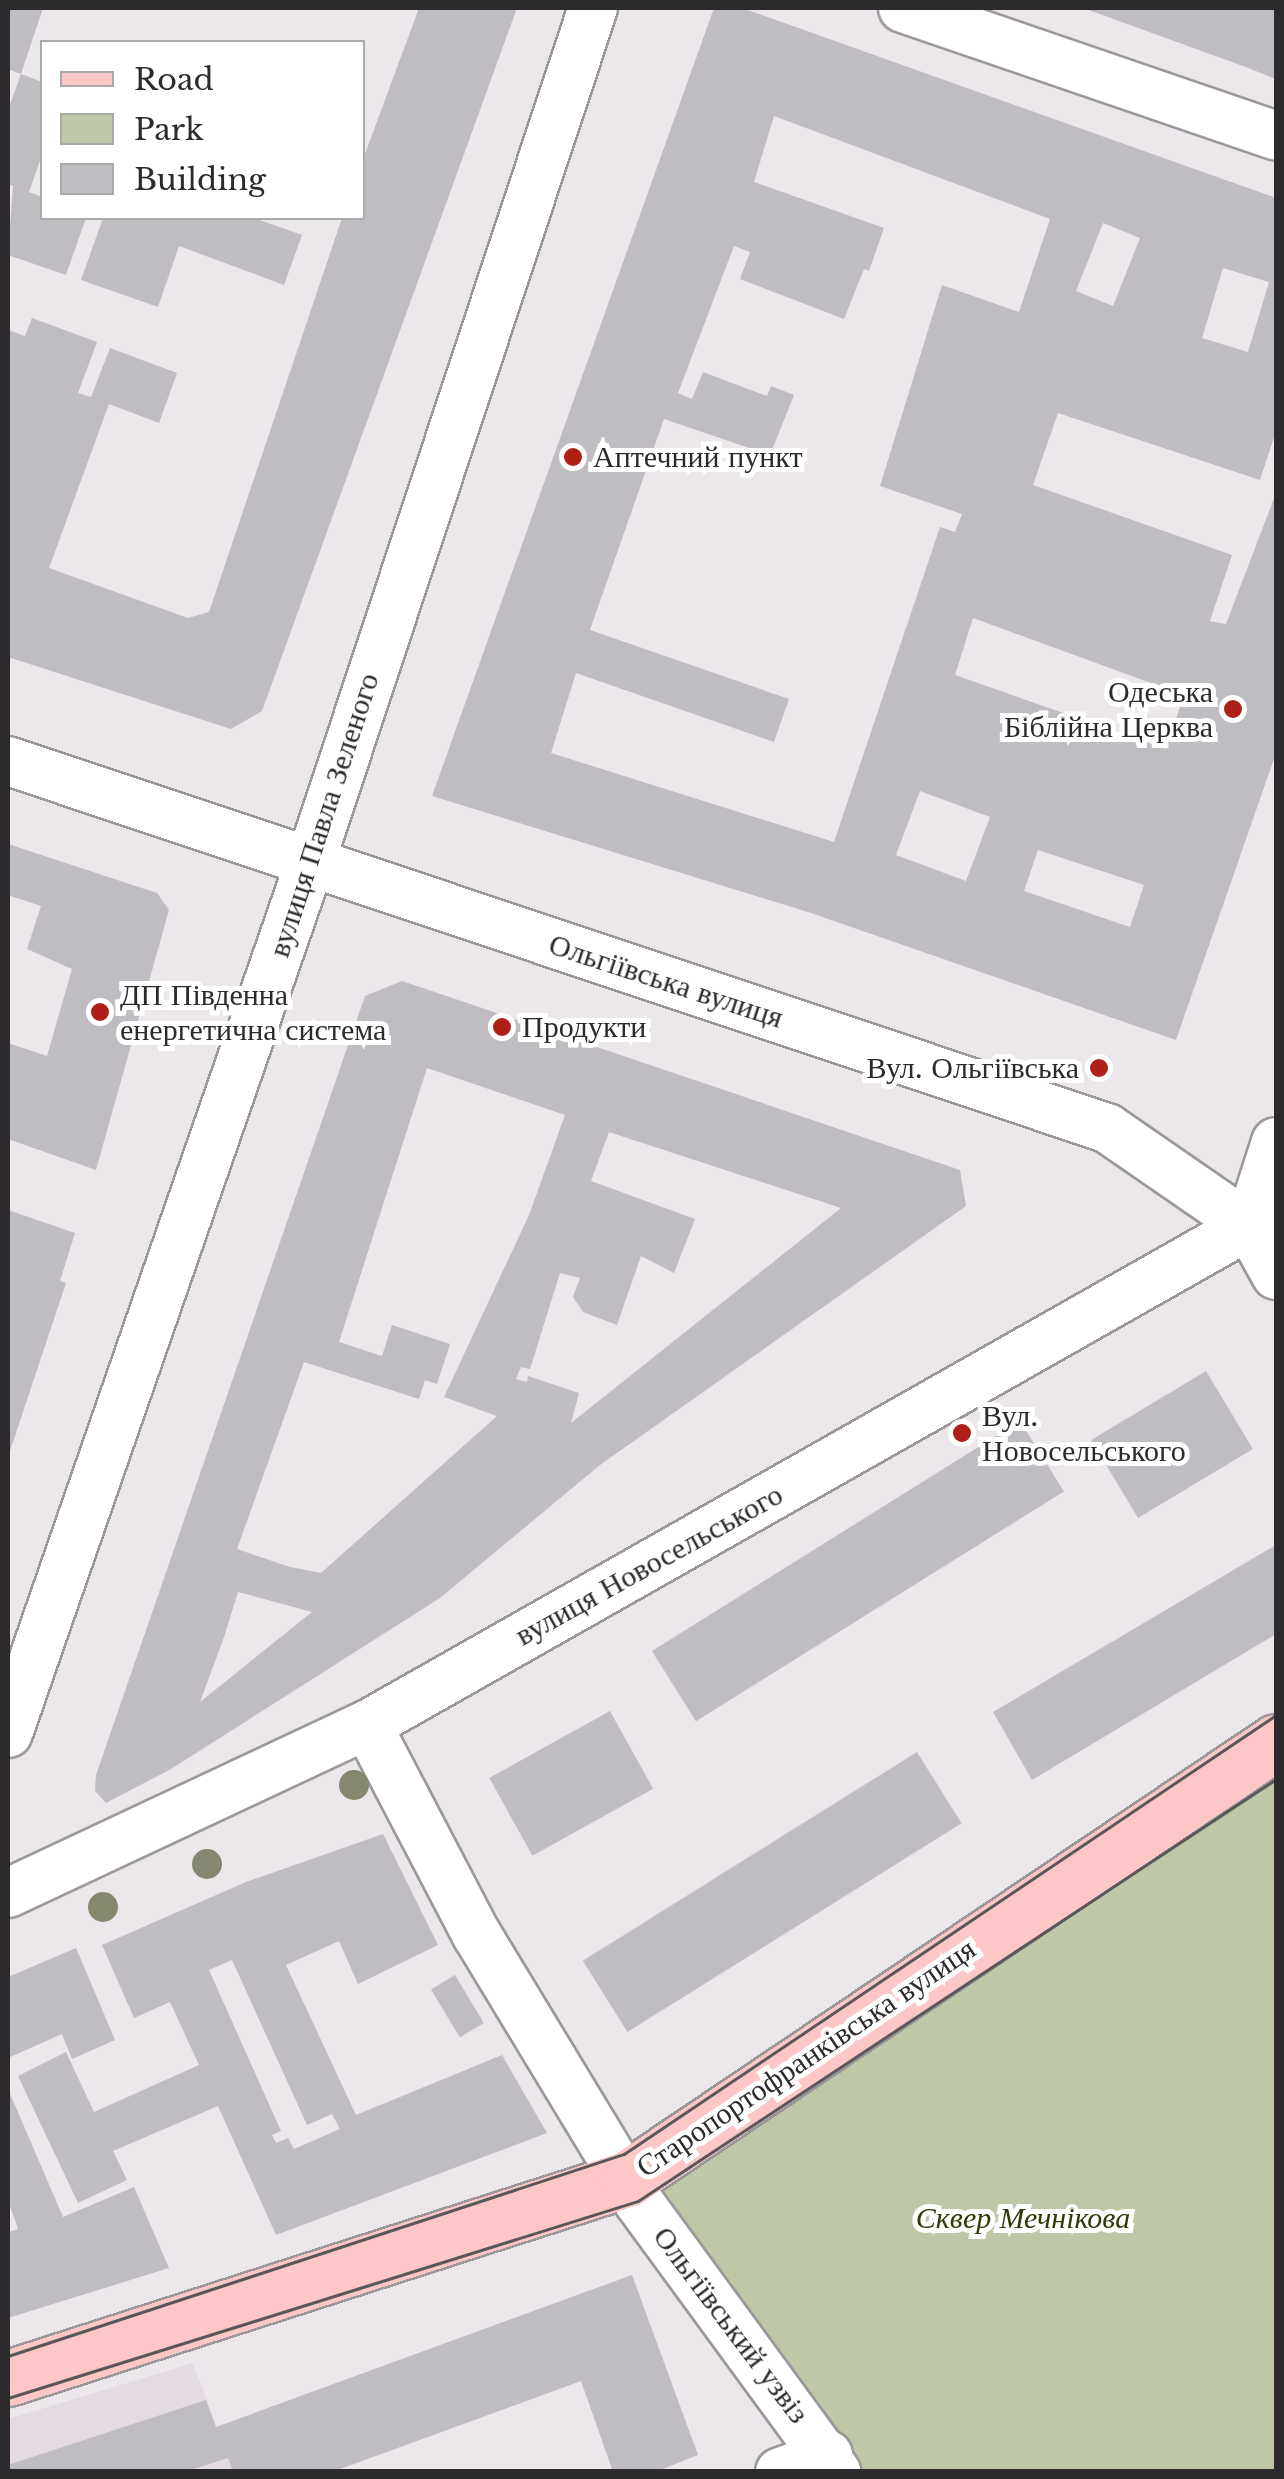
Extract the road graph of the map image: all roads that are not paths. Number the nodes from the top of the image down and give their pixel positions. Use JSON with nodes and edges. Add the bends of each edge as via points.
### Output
{"nodes":[{"id":1,"x":593,"y":8,"type":"edge"},
{"id":2,"x":903,"y":8,"type":"edge"},
{"id":3,"x":1276,"y":136,"type":"edge"},
{"id":4,"x":8,"y":761,"type":"edge"},
{"id":5,"x":310,"y":862,"type":"junction"},
{"id":6,"x":1276,"y":1142,"type":"edge"},
{"id":7,"x":1263,"y":1218,"type":"edge"},
{"id":8,"x":1276,"y":1276,"type":"edge"},
{"id":9,"x":367,"y":1724,"type":"junction"},
{"id":10,"x":8,"y":1733,"type":"edge"},
{"id":11,"x":1276,"y":1742,"type":"edge"},
{"id":12,"x":8,"y":1894,"type":"edge"},
{"id":13,"x":627,"y":2179,"type":"junction"},
{"id":14,"x":8,"y":2378,"type":"edge"},
{"id":15,"x":832,"y":2464,"type":"edge"},
{"id":16,"x":780,"y":2472,"type":"edge"}],
"edges":[{"from":1,"to":5,"type":"street","name":"вулиця Павла Зеленого"},
{"from":2,"to":3,"type":"street"},
{"from":4,"to":5,"type":"street","name":"Ольгіївська вулиця"},
{"from":5,"to":7,"type":"street","name":"Ольгіївська вулиця","via":[[1107,1128]]},
{"from":5,"to":10,"type":"street","name":"вулиця Павла Зеленого"},
{"from":6,"to":7,"type":"street"},
{"from":7,"to":8,"type":"street","name":"Ольгіївська вулиця"},
{"from":7,"to":9,"type":"street","name":"вулиця Новосельського"},
{"from":9,"to":12,"type":"street","name":"вулиця Новосельського"},
{"from":9,"to":13,"type":"street","name":"Ольгіївський узвіз","via":[[476,1935]]},
{"from":11,"to":13,"type":"main road","name":"Старопортофранківська вулиця"},
{"from":13,"to":14,"type":"main road","name":"Старопортофранківська вулиця"},
{"from":13,"to":15,"type":"street","name":"Ольгіївський узвіз"},
{"from":15,"to":16,"type":"street"}]}
